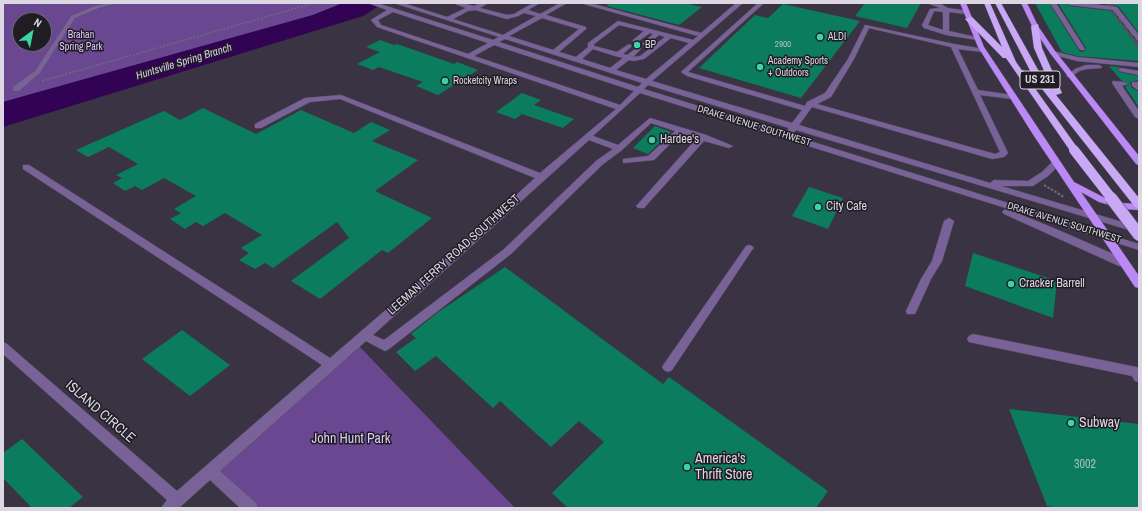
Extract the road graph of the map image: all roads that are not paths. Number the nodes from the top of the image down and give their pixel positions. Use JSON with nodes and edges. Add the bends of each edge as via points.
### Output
{"nodes":[{"id":1,"x":116,"y":3,"type":"edge"},
{"id":2,"x":371,"y":3,"type":"edge"},
{"id":3,"x":397,"y":3,"type":"edge"},
{"id":4,"x":456,"y":3,"type":"edge"},
{"id":5,"x":485,"y":3,"type":"edge"},
{"id":6,"x":537,"y":3,"type":"edge"},
{"id":7,"x":564,"y":3,"type":"edge"},
{"id":8,"x":583,"y":3,"type":"edge"},
{"id":9,"x":740,"y":3,"type":"edge"},
{"id":10,"x":761,"y":3,"type":"edge"},
{"id":11,"x":930,"y":3,"type":"edge"},
{"id":12,"x":963,"y":3,"type":"edge"},
{"id":13,"x":987,"y":3,"type":"edge"},
{"id":14,"x":998,"y":3,"type":"edge"},
{"id":15,"x":1024,"y":3,"type":"edge"},
{"id":16,"x":1053,"y":3,"type":"edge"},
{"id":17,"x":1070,"y":3,"type":"edge"},
{"id":18,"x":474,"y":9,"type":"junction"},
{"id":19,"x":392,"y":10,"type":"junction"},
{"id":20,"x":946,"y":10,"type":"junction"},
{"id":21,"x":524,"y":11,"type":"junction"},
{"id":22,"x":968,"y":15,"type":"junction"},
{"id":23,"x":542,"y":16,"type":"junction"},
{"id":24,"x":448,"y":19,"type":"junction"},
{"id":25,"x":457,"y":22,"type":"junction"},
{"id":26,"x":1035,"y":26,"type":"junction"},
{"id":27,"x":648,"y":31,"type":"junction"},
{"id":28,"x":658,"y":33,"type":"junction"},
{"id":29,"x":946,"y":33,"type":"junction"},
{"id":30,"x":702,"y":35,"type":"junction"},
{"id":31,"x":504,"y":36,"type":"junction"},
{"id":32,"x":670,"y":36,"type":"junction"},
{"id":33,"x":977,"y":38,"type":"junction"},
{"id":34,"x":1139,"y":39,"type":"edge"},
{"id":35,"x":635,"y":41,"type":"dead end"},
{"id":36,"x":693,"y":42,"type":"junction"},
{"id":37,"x":494,"y":43,"type":"junction"},
{"id":38,"x":645,"y":44,"type":"dead end"},
{"id":39,"x":629,"y":46,"type":"dead end"},
{"id":40,"x":954,"y":46,"type":"junction"},
{"id":41,"x":592,"y":47,"type":"junction"},
{"id":42,"x":638,"y":49,"type":"dead end"},
{"id":43,"x":1082,"y":49,"type":"dead end"},
{"id":44,"x":982,"y":50,"type":"junction"},
{"id":45,"x":554,"y":52,"type":"junction"},
{"id":46,"x":1053,"y":53,"type":"junction"},
{"id":47,"x":617,"y":55,"type":"junction"},
{"id":48,"x":678,"y":56,"type":"junction"},
{"id":49,"x":468,"y":57,"type":"junction"},
{"id":50,"x":627,"y":58,"type":"junction"},
{"id":51,"x":577,"y":60,"type":"junction"},
{"id":52,"x":695,"y":60,"type":"junction"},
{"id":53,"x":1012,"y":62,"type":"junction"},
{"id":54,"x":1139,"y":65,"type":"edge"},
{"id":55,"x":611,"y":70,"type":"junction"},
{"id":56,"x":1139,"y":71,"type":"edge"},
{"id":57,"x":1070,"y":76,"type":"junction"},
{"id":58,"x":647,"y":82,"type":"junction"},
{"id":59,"x":1124,"y":84,"type":"dead end"},
{"id":60,"x":1139,"y":84,"type":"edge"},
{"id":61,"x":16,"y":89,"type":"dead end"},
{"id":62,"x":1139,"y":89,"type":"edge"},
{"id":63,"x":638,"y":90,"type":"junction"},
{"id":64,"x":976,"y":92,"type":"junction"},
{"id":65,"x":1012,"y":97,"type":"junction"},
{"id":66,"x":808,"y":106,"type":"junction"},
{"id":67,"x":621,"y":108,"type":"junction"},
{"id":68,"x":755,"y":115,"type":"junction"},
{"id":69,"x":1139,"y":117,"type":"edge"},
{"id":70,"x":748,"y":124,"type":"junction"},
{"id":71,"x":258,"y":126,"type":"dead end"},
{"id":72,"x":794,"y":127,"type":"junction"},
{"id":73,"x":680,"y":130,"type":"junction"},
{"id":74,"x":588,"y":137,"type":"junction"},
{"id":75,"x":703,"y":137,"type":"junction"},
{"id":76,"x":787,"y":137,"type":"junction"},
{"id":77,"x":729,"y":146,"type":"dead end"},
{"id":78,"x":619,"y":148,"type":"junction"},
{"id":79,"x":1095,"y":149,"type":"junction"},
{"id":80,"x":626,"y":161,"type":"dead end"},
{"id":81,"x":1139,"y":162,"type":"edge"},
{"id":82,"x":1056,"y":163,"type":"junction"},
{"id":83,"x":26,"y":167,"type":"dead end"},
{"id":84,"x":541,"y":177,"type":"junction"},
{"id":85,"x":929,"y":181,"type":"junction"},
{"id":86,"x":980,"y":183,"type":"junction"},
{"id":87,"x":1071,"y":183,"type":"junction"},
{"id":88,"x":641,"y":206,"type":"dead end"},
{"id":89,"x":1139,"y":206,"type":"edge"},
{"id":90,"x":1094,"y":217,"type":"junction"},
{"id":91,"x":949,"y":221,"type":"dead end"},
{"id":92,"x":1139,"y":230,"type":"edge"},
{"id":93,"x":1139,"y":235,"type":"edge"},
{"id":94,"x":1107,"y":237,"type":"junction"},
{"id":95,"x":1139,"y":247,"type":"edge"},
{"id":96,"x":749,"y":248,"type":"dead end"},
{"id":97,"x":1123,"y":262,"type":"junction"},
{"id":98,"x":1139,"y":284,"type":"edge"},
{"id":99,"x":911,"y":311,"type":"dead end"},
{"id":100,"x":364,"y":335,"type":"junction"},
{"id":101,"x":974,"y":339,"type":"dead end"},
{"id":102,"x":3,"y":347,"type":"edge"},
{"id":103,"x":331,"y":364,"type":"junction"},
{"id":104,"x":668,"y":367,"type":"dead end"},
{"id":105,"x":1139,"y":377,"type":"edge"},
{"id":106,"x":209,"y":472,"type":"junction"},
{"id":107,"x":172,"y":504,"type":"edge"},
{"id":108,"x":251,"y":508,"type":"edge"}],
"edges":[{"from":1,"to":61,"type":"street","via":[[97,7],[73,17],[38,72]]},
{"from":2,"to":19,"type":"street","name":"DRAKE AVENUE SOUTHWEST"},
{"from":3,"to":24,"type":"street","name":"DRAKE AVENUE SOUTHWEST"},
{"from":4,"to":18,"type":"street"},
{"from":5,"to":18,"type":"street"},
{"from":6,"to":21,"type":"street"},
{"from":7,"to":23,"type":"street"},
{"from":8,"to":30,"type":"street"},
{"from":9,"to":30,"type":"street","name":"LEEMAN FERRY ROAD SOUTHWEST"},
{"from":10,"to":52,"type":"street"},
{"from":11,"to":20,"type":"street"},
{"from":12,"to":22,"type":"main road"},
{"from":13,"to":53,"type":"highway","number":"US 231"},
{"from":14,"to":79,"type":"highway","number":"US 231","via":[[1038,78]]},
{"from":15,"to":26,"type":"main road"},
{"from":16,"to":43,"type":"street"},
{"from":17,"to":34,"type":"street","via":[[1115,8]]},
{"from":18,"to":21,"type":"street","via":[[507,17]]},
{"from":18,"to":24,"type":"street","via":[[467,9]]},
{"from":18,"to":25,"type":"street","via":[[475,12]]},
{"from":19,"to":37,"type":"street","name":"DRAKE AVENUE SOUTHWEST"},
{"from":19,"to":49,"type":"street","via":[[374,20],[379,26]]},
{"from":20,"to":22,"type":"street"},
{"from":20,"to":29,"type":"street"},
{"from":20,"to":29,"type":"street","via":[[932,10],[925,24],[931,29]]},
{"from":21,"to":23,"type":"street"},
{"from":22,"to":33,"type":"main road"},
{"from":22,"to":53,"type":"highway"},
{"from":23,"to":31,"type":"street"},
{"from":23,"to":45,"type":"street","via":[[584,28]]},
{"from":24,"to":25,"type":"street","name":"DRAKE AVENUE SOUTHWEST"},
{"from":25,"to":31,"type":"street","name":"DRAKE AVENUE SOUTHWEST"},
{"from":26,"to":46,"type":"main road"},
{"from":26,"to":79,"type":"highway","via":[[1038,48],[1055,90]]},
{"from":27,"to":28,"type":"street"},
{"from":27,"to":35,"type":"street"},
{"from":27,"to":41,"type":"street","via":[[618,23],[590,44]]},
{"from":28,"to":32,"type":"street"},
{"from":28,"to":38,"type":"street"},
{"from":29,"to":33,"type":"street"},
{"from":30,"to":36,"type":"street","name":"LEEMAN FERRY ROAD SOUTHWEST"},
{"from":31,"to":37,"type":"street"},
{"from":31,"to":45,"type":"street","name":"DRAKE AVENUE SOUTHWEST"},
{"from":32,"to":36,"type":"street"},
{"from":32,"to":50,"type":"street","via":[[642,58]]},
{"from":33,"to":44,"type":"main road"},
{"from":36,"to":48,"type":"street","name":"LEEMAN FERRY ROAD SOUTHWEST"},
{"from":37,"to":49,"type":"street"},
{"from":37,"to":63,"type":"street","name":"DRAKE AVENUE SOUTHWEST"},
{"from":39,"to":47,"type":"street"},
{"from":40,"to":44,"type":"street"},
{"from":40,"to":64,"type":"street"},
{"from":40,"to":66,"type":"street","via":[[867,26],[851,59],[828,96]]},
{"from":41,"to":47,"type":"street"},
{"from":41,"to":51,"type":"street"},
{"from":42,"to":50,"type":"street"},
{"from":44,"to":65,"type":"main road"},
{"from":45,"to":51,"type":"street","name":"DRAKE AVENUE SOUTHWEST"},
{"from":46,"to":54,"type":"street","via":[[1077,60]]},
{"from":46,"to":57,"type":"main road"},
{"from":47,"to":50,"type":"street"},
{"from":48,"to":52,"type":"street"},
{"from":48,"to":58,"type":"street","name":"LEEMAN FERRY ROAD SOUTHWEST"},
{"from":49,"to":67,"type":"street"},
{"from":50,"to":55,"type":"street"},
{"from":51,"to":55,"type":"street","name":"DRAKE AVENUE SOUTHWEST"},
{"from":52,"to":66,"type":"street","via":[[684,72]]},
{"from":53,"to":93,"type":"highway","number":"US 231","bridge":true,"via":[[1074,150]]},
{"from":55,"to":58,"type":"street","name":"DRAKE AVENUE SOUTHWEST"},
{"from":56,"to":57,"type":"street","via":[[1099,67],[1077,70]]},
{"from":57,"to":81,"type":"main road"},
{"from":58,"to":63,"type":"street","name":"LEEMAN FERRY ROAD SOUTHWEST"},
{"from":58,"to":68,"type":"street","name":"DRAKE AVENUE SOUTHWEST"},
{"from":59,"to":69,"type":"street","via":[[1116,83]]},
{"from":60,"to":62,"type":"street","via":[[1135,84]]},
{"from":63,"to":67,"type":"street","name":"LEEMAN FERRY ROAD SOUTHWEST"},
{"from":63,"to":70,"type":"street","name":"DRAKE AVENUE SOUTHWEST"},
{"from":64,"to":65,"type":"street"},
{"from":64,"to":66,"type":"street","via":[[1004,153],[1001,156],[995,157]]},
{"from":65,"to":82,"type":"main road"},
{"from":66,"to":72,"type":"street"},
{"from":67,"to":74,"type":"street","name":"LEEMAN FERRY ROAD SOUTHWEST"},
{"from":68,"to":70,"type":"street"},
{"from":68,"to":72,"type":"street","name":"DRAKE AVENUE SOUTHWEST"},
{"from":70,"to":76,"type":"street","name":"DRAKE AVENUE SOUTHWEST"},
{"from":71,"to":84,"type":"street","via":[[308,100],[341,97]]},
{"from":72,"to":76,"type":"street"},
{"from":72,"to":86,"type":"street","name":"DRAKE AVENUE SOUTHWEST"},
{"from":73,"to":75,"type":"street"},
{"from":73,"to":78,"type":"street","via":[[650,120]]},
{"from":73,"to":80,"type":"street","via":[[651,158]]},
{"from":74,"to":78,"type":"street"},
{"from":74,"to":84,"type":"street","name":"LEEMAN FERRY ROAD SOUTHWEST"},
{"from":75,"to":77,"type":"street"},
{"from":75,"to":88,"type":"street"},
{"from":76,"to":85,"type":"street","name":"DRAKE AVENUE SOUTHWEST"},
{"from":78,"to":100,"type":"street","via":[[599,163],[508,252],[385,346]]},
{"from":79,"to":89,"type":"highway","number":"US 231"},
{"from":82,"to":86,"type":"street","via":[[1030,184]]},
{"from":82,"to":87,"type":"main road"},
{"from":83,"to":103,"type":"street"},
{"from":84,"to":100,"type":"street","name":"LEEMAN FERRY ROAD SOUTHWEST"},
{"from":85,"to":94,"type":"street","name":"DRAKE AVENUE SOUTHWEST"},
{"from":85,"to":97,"type":"street","via":[[1053,230]]},
{"from":86,"to":90,"type":"street","name":"DRAKE AVENUE SOUTHWEST"},
{"from":87,"to":89,"type":"main road","via":[[1102,200],[1124,206]]},
{"from":87,"to":90,"type":"main road"},
{"from":90,"to":92,"type":"street","name":"DRAKE AVENUE SOUTHWEST"},
{"from":90,"to":94,"type":"main road"},
{"from":91,"to":99,"type":"street","via":[[937,261]]},
{"from":94,"to":95,"type":"street","name":"DRAKE AVENUE SOUTHWEST"},
{"from":94,"to":97,"type":"main road"},
{"from":96,"to":104,"type":"street"},
{"from":97,"to":98,"type":"main road"},
{"from":100,"to":103,"type":"street","name":"LEEMAN FERRY ROAD SOUTHWEST"},
{"from":101,"to":105,"type":"street","via":[[1136,372]]},
{"from":102,"to":107,"type":"street","name":"ISLAND CIRCLE"},
{"from":103,"to":106,"type":"street","name":"LEEMAN FERRY ROAD SOUTHWEST"},
{"from":106,"to":107,"type":"street","name":"LEEMAN FERRY ROAD SOUTHWEST"},
{"from":106,"to":108,"type":"street"}]}
